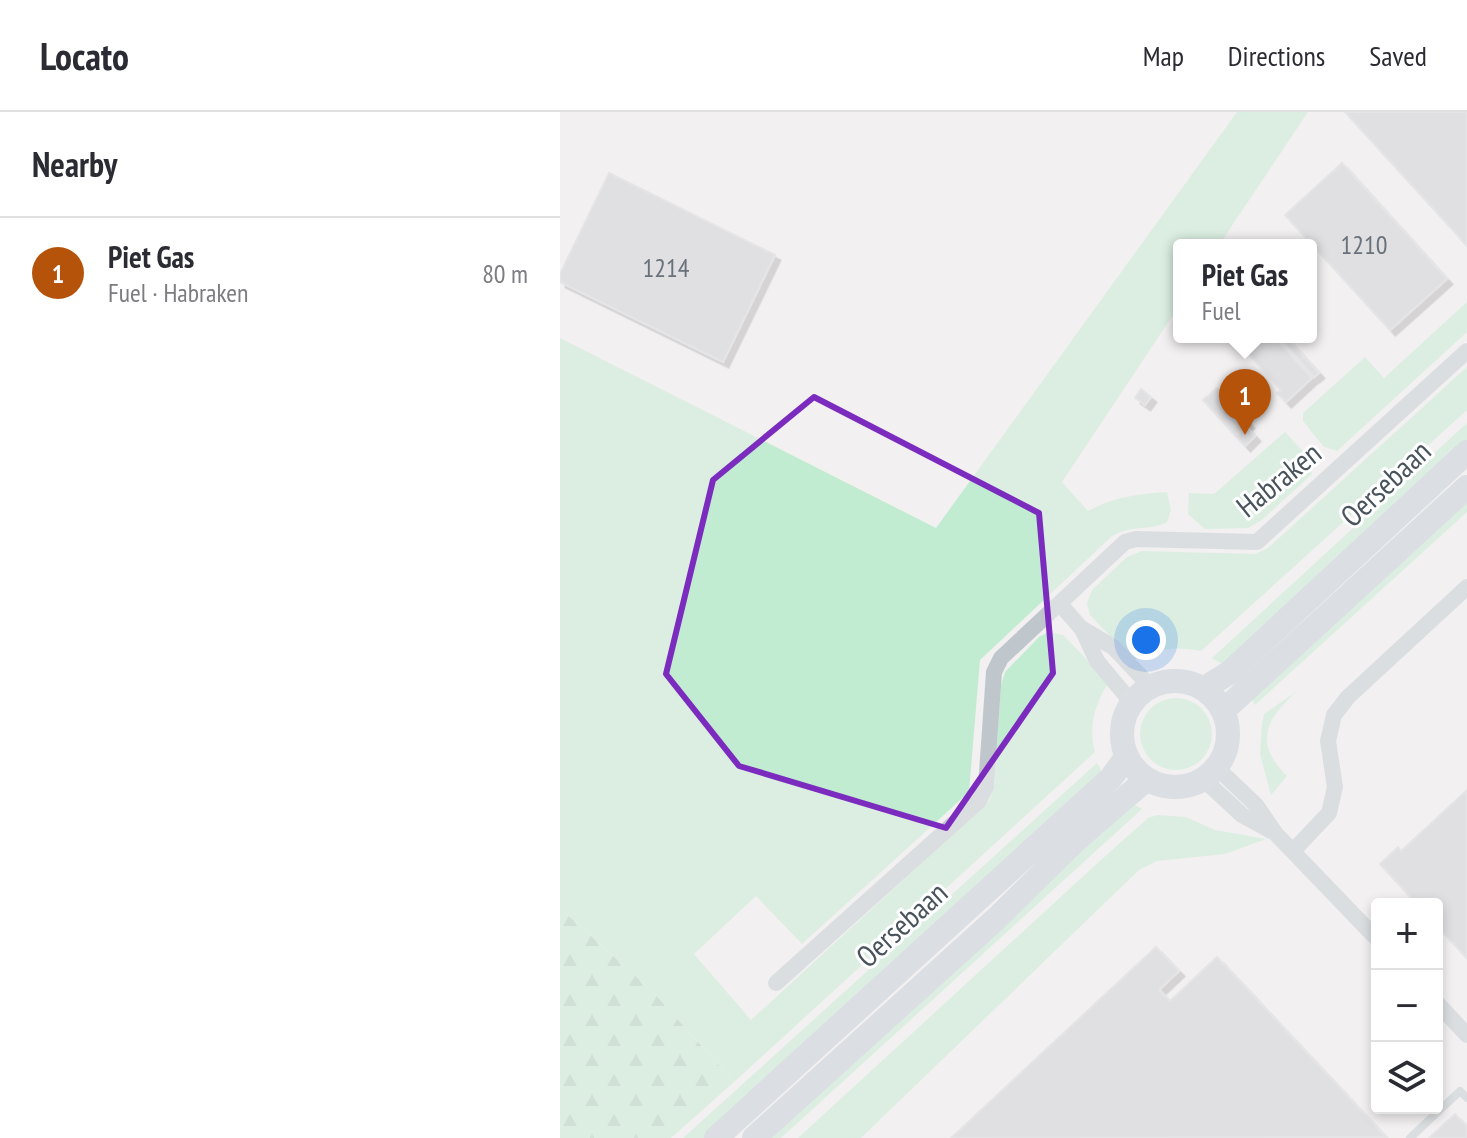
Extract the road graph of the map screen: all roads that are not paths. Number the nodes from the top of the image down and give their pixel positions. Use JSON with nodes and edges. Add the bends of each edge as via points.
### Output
{"nodes":[{"id":1,"x":1467,"y":351,"type":"edge"},
{"id":2,"x":1467,"y":452,"type":"edge"},
{"id":3,"x":1467,"y":487,"type":"edge"},
{"id":4,"x":1467,"y":587,"type":"edge"},
{"id":5,"x":1060,"y":604,"type":"junction"},
{"id":6,"x":1081,"y":628,"type":"junction"},
{"id":7,"x":1151,"y":687,"type":"junction"},
{"id":8,"x":1203,"y":689,"type":"junction"},
{"id":9,"x":1132,"y":703,"type":"junction"},
{"id":10,"x":1223,"y":711,"type":"junction"},
{"id":11,"x":1127,"y":756,"type":"junction"},
{"id":12,"x":1210,"y":773,"type":"junction"},
{"id":13,"x":1147,"y":779,"type":"junction"},
{"id":14,"x":1294,"y":850,"type":"junction"},
{"id":15,"x":1371,"y":933,"type":"edge"},
{"id":16,"x":776,"y":983,"type":"dead end"},
{"id":17,"x":1443,"y":1009,"type":"edge"},
{"id":18,"x":1467,"y":1035,"type":"edge"},
{"id":19,"x":1467,"y":1098,"type":"edge"},
{"id":20,"x":716,"y":1138,"type":"edge"},
{"id":21,"x":754,"y":1138,"type":"edge"},
{"id":22,"x":1410,"y":1138,"type":"edge"}],
"edges":[{"from":1,"to":5,"type":"street","name":"Habraken","via":[[1257,542],[1125,542]]},
{"from":2,"to":8,"type":"main road","name":"Oersebaan","via":[[1229,673]]},
{"from":3,"to":10,"type":"main road","name":"Oersebaan"},
{"from":4,"to":14,"type":"street","via":[[1334,715],[1328,741],[1335,787],[1329,813]]},
{"from":5,"to":6,"type":"street"},
{"from":5,"to":16,"type":"street","name":"Habraken","via":[[1001,658],[994,672],[986,787],[979,801]]},
{"from":6,"to":7,"type":"street","via":[[1113,647]]},
{"from":6,"to":9,"type":"street","via":[[1097,661]]},
{"from":7,"to":8,"type":"main road","via":[[1168,681]]},
{"from":7,"to":9,"type":"main road"},
{"from":8,"to":10,"type":"main road"},
{"from":9,"to":11,"type":"main road","via":[[1123,729]]},
{"from":10,"to":12,"type":"main road","via":[[1226,750]]},
{"from":11,"to":13,"type":"main road"},
{"from":11,"to":20,"type":"main road","name":"Oersebaan","via":[[1111,778]]},
{"from":12,"to":13,"type":"main road","via":[[1175,787]]},
{"from":12,"to":14,"type":"street","via":[[1242,815]]},
{"from":13,"to":21,"type":"main road","name":"Oersebaan"},
{"from":14,"to":15,"type":"street"},
{"from":17,"to":18,"type":"street"},
{"from":19,"to":22,"type":"lane","via":[[1460,1091]]}]}
